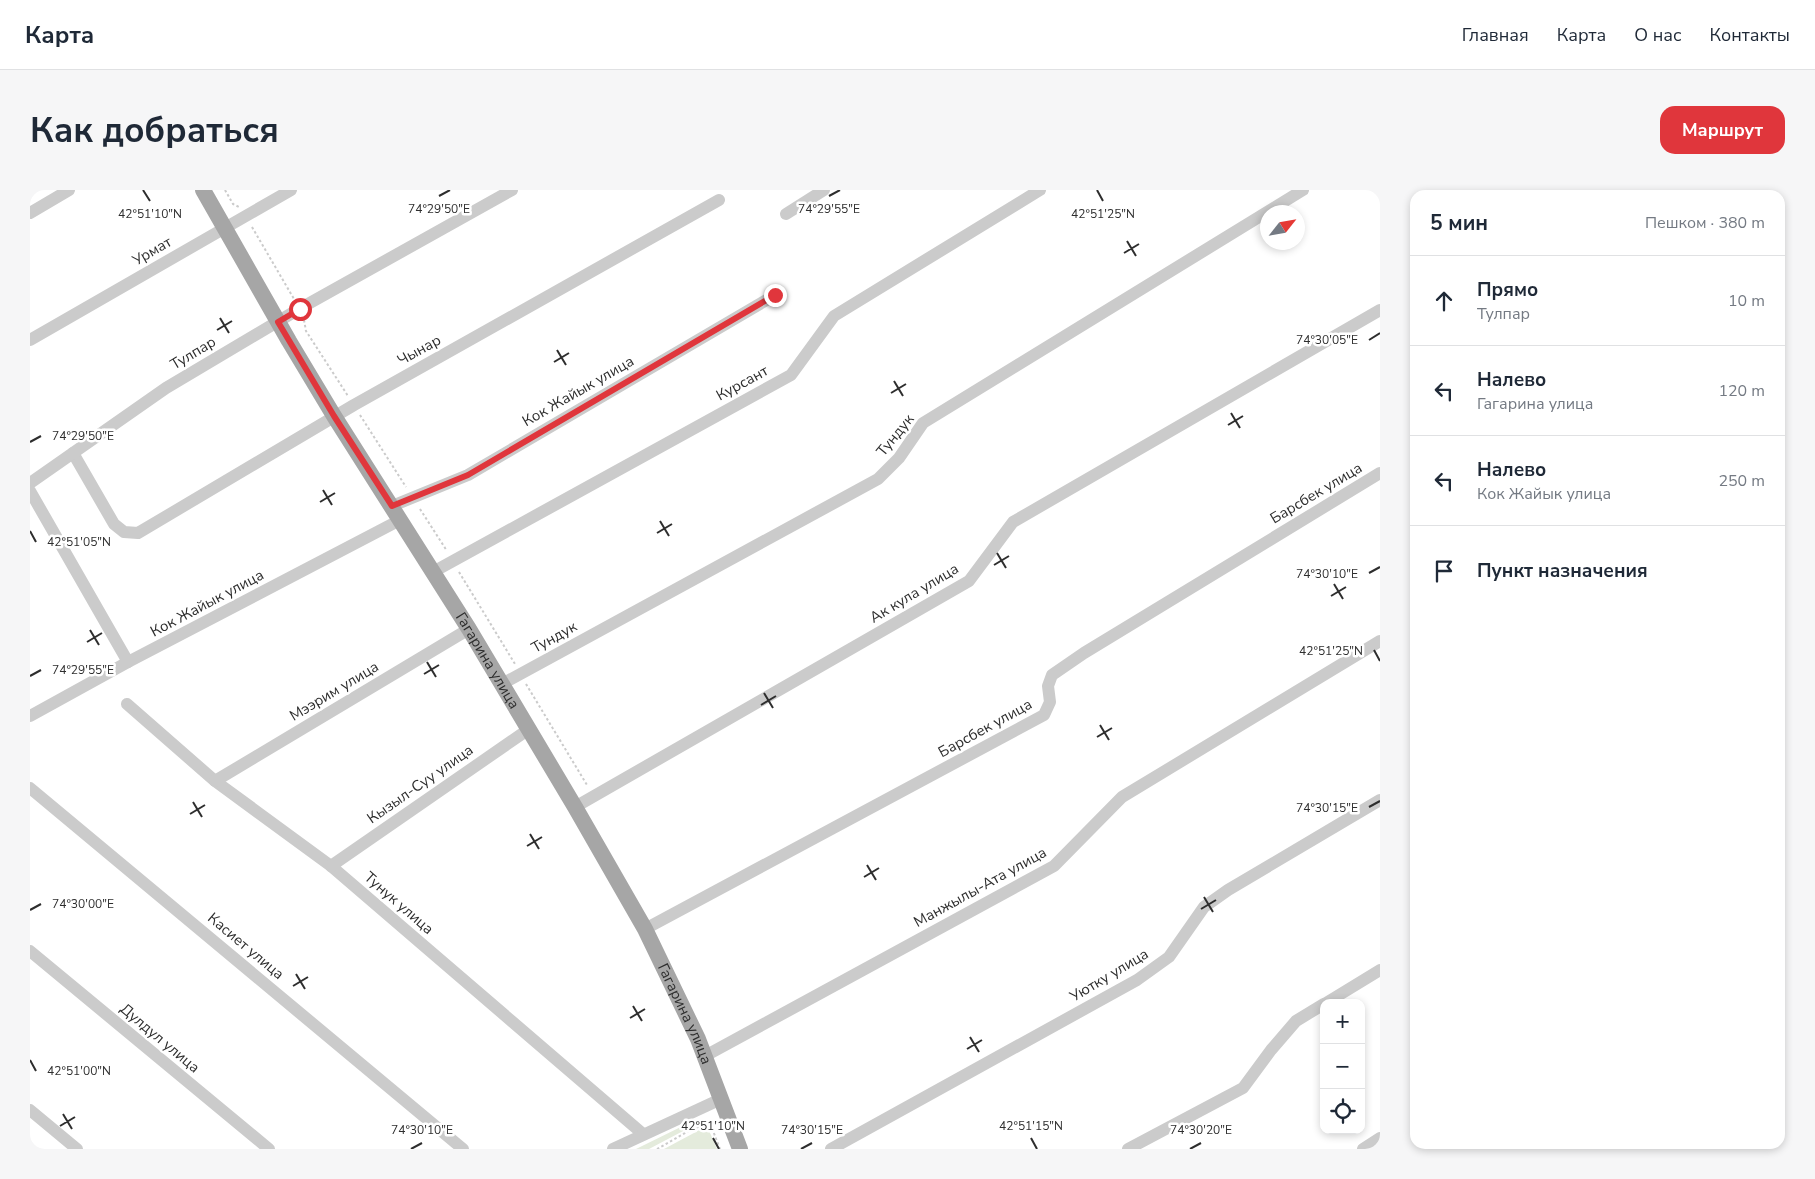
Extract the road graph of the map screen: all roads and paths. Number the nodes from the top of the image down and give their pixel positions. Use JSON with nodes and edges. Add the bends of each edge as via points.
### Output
{"nodes":[{"id":1,"x":69,"y":190,"type":"edge"},
{"id":2,"x":203,"y":190,"type":"edge"},
{"id":3,"x":225,"y":190,"type":"edge"},
{"id":4,"x":292,"y":190,"type":"edge"},
{"id":5,"x":512,"y":190,"type":"edge"},
{"id":6,"x":824,"y":190,"type":"edge"},
{"id":7,"x":1040,"y":190,"type":"edge"},
{"id":8,"x":1303,"y":190,"type":"edge"},
{"id":9,"x":718,"y":200,"type":"dead end"},
{"id":10,"x":233,"y":204,"type":"dead end"},
{"id":11,"x":30,"y":212,"type":"edge"},
{"id":12,"x":786,"y":214,"type":"dead end"},
{"id":13,"x":250,"y":222,"type":"dead end"},
{"id":14,"x":224,"y":227,"type":"junction"},
{"id":15,"x":775,"y":295,"type":"dead end"},
{"id":16,"x":295,"y":301,"type":"dead end"},
{"id":17,"x":1380,"y":310,"type":"edge"},
{"id":18,"x":304,"y":317,"type":"dead end"},
{"id":19,"x":278,"y":322,"type":"junction"},
{"id":20,"x":30,"y":340,"type":"edge"},
{"id":21,"x":349,"y":398,"type":"dead end"},
{"id":22,"x":358,"y":412,"type":"dead end"},
{"id":23,"x":334,"y":416,"type":"junction"},
{"id":24,"x":73,"y":453,"type":"junction"},
{"id":25,"x":1380,"y":473,"type":"edge"},
{"id":26,"x":30,"y":483,"type":"edge"},
{"id":27,"x":406,"y":487,"type":"dead end"},
{"id":28,"x":30,"y":491,"type":"edge"},
{"id":29,"x":392,"y":506,"type":"junction"},
{"id":30,"x":418,"y":506,"type":"dead end"},
{"id":31,"x":400,"y":520,"type":"junction"},
{"id":32,"x":447,"y":551,"type":"dead end"},
{"id":33,"x":458,"y":570,"type":"dead end"},
{"id":34,"x":433,"y":572,"type":"junction"},
{"id":35,"x":469,"y":629,"type":"junction"},
{"id":36,"x":1380,"y":641,"type":"edge"},
{"id":37,"x":128,"y":662,"type":"junction"},
{"id":38,"x":516,"y":666,"type":"dead end"},
{"id":39,"x":525,"y":682,"type":"dead end"},
{"id":40,"x":502,"y":684,"type":"junction"},
{"id":41,"x":127,"y":704,"type":"dead end"},
{"id":42,"x":31,"y":713,"type":"edge"},
{"id":43,"x":529,"y":729,"type":"junction"},
{"id":44,"x":215,"y":781,"type":"junction"},
{"id":45,"x":30,"y":788,"type":"edge"},
{"id":46,"x":589,"y":789,"type":"dead end"},
{"id":47,"x":1380,"y":800,"type":"edge"},
{"id":48,"x":576,"y":807,"type":"junction"},
{"id":49,"x":331,"y":866,"type":"junction"},
{"id":50,"x":645,"y":929,"type":"junction"},
{"id":51,"x":30,"y":951,"type":"edge"},
{"id":52,"x":1380,"y":970,"type":"edge"},
{"id":53,"x":1333,"y":999,"type":"edge"},
{"id":54,"x":1320,"y":1007,"type":"edge"},
{"id":55,"x":705,"y":1056,"type":"junction"},
{"id":56,"x":722,"y":1099,"type":"junction"},
{"id":57,"x":30,"y":1110,"type":"edge"},
{"id":58,"x":643,"y":1134,"type":"junction"},
{"id":59,"x":1380,"y":1138,"type":"edge"},
{"id":60,"x":77,"y":1149,"type":"edge"},
{"id":61,"x":269,"y":1149,"type":"edge"},
{"id":62,"x":463,"y":1149,"type":"edge"},
{"id":63,"x":613,"y":1149,"type":"edge"},
{"id":64,"x":657,"y":1149,"type":"edge"},
{"id":65,"x":720,"y":1149,"type":"edge"},
{"id":66,"x":740,"y":1149,"type":"edge"},
{"id":67,"x":831,"y":1149,"type":"edge"},
{"id":68,"x":1128,"y":1149,"type":"edge"},
{"id":69,"x":1363,"y":1149,"type":"edge"}],
"edges":[{"from":1,"to":11,"type":"street"},
{"from":2,"to":14,"type":"main road","name":"Гагарина улица"},
{"from":3,"to":10,"type":"path"},
{"from":4,"to":14,"type":"street","name":"Урмат"},
{"from":5,"to":19,"type":"street","name":"Тулпар"},
{"from":6,"to":12,"type":"street"},
{"from":7,"to":34,"type":"street","name":"Курсант","via":[[834,316],[791,375]]},
{"from":8,"to":40,"type":"street","name":"Тундук","via":[[923,423],[899,458],[878,479]]},
{"from":9,"to":23,"type":"street","name":"Чынар"},
{"from":13,"to":16,"type":"path"},
{"from":14,"to":19,"type":"main road","name":"Гагарина улица"},
{"from":14,"to":20,"type":"street","name":"Урмат"},
{"from":15,"to":29,"type":"street","name":"Кок Жайык улица","via":[[468,475]]},
{"from":17,"to":48,"type":"street","name":"Ак кула улица","via":[[1012,522],[969,581]]},
{"from":18,"to":21,"type":"path","via":[[306,330]]},
{"from":19,"to":23,"type":"main road","name":"Гагарина улица"},
{"from":19,"to":24,"type":"street","name":"Тулпар","via":[[166,388]]},
{"from":22,"to":27,"type":"path"},
{"from":23,"to":24,"type":"street","name":"Чынар","via":[[138,533],[124,532],[114,524]]},
{"from":23,"to":29,"type":"main road","name":"Гагарина улица"},
{"from":24,"to":26,"type":"street","name":"Тулпар"},
{"from":25,"to":50,"type":"street","name":"Барсбек улица","via":[[1084,653],[1052,676],[1048,686],[1050,702],[1044,715]]},
{"from":28,"to":37,"type":"street"},
{"from":29,"to":31,"type":"main road","name":"Гагарина улица"},
{"from":30,"to":32,"type":"path"},
{"from":31,"to":34,"type":"main road","name":"Гагарина улица"},
{"from":31,"to":37,"type":"street","name":"Кок Жайык улица"},
{"from":33,"to":38,"type":"path"},
{"from":34,"to":35,"type":"main road","name":"Гагарина улица"},
{"from":35,"to":40,"type":"main road","name":"Гагарина улица"},
{"from":35,"to":44,"type":"street","name":"Мээрим улица"},
{"from":36,"to":55,"type":"street","name":"Манжылы-Ата улица","via":[[1122,797],[1054,866]]},
{"from":37,"to":42,"type":"street","name":"Кок Жайык улица"},
{"from":39,"to":46,"type":"path"},
{"from":40,"to":43,"type":"main road","name":"Гагарина улица"},
{"from":41,"to":44,"type":"street","name":"Тунук улица"},
{"from":43,"to":48,"type":"main road","name":"Гагарина улица"},
{"from":43,"to":49,"type":"street","name":"Кызыл-Суу улица"},
{"from":44,"to":49,"type":"street","name":"Тунук улица"},
{"from":45,"to":62,"type":"street","name":"Касиет улица"},
{"from":47,"to":67,"type":"street","name":"Уютку улица","via":[[1204,907],[1169,957],[1137,980]]},
{"from":48,"to":50,"type":"main road","name":"Гагарина улица"},
{"from":49,"to":58,"type":"street","name":"Тунук улица"},
{"from":50,"to":55,"type":"main road","name":"Гагарина улица"},
{"from":51,"to":61,"type":"street","name":"Дулдул улица"},
{"from":52,"to":53,"type":"street"},
{"from":54,"to":68,"type":"street","via":[[1296,1021],[1243,1088]]},
{"from":55,"to":56,"type":"main road","name":"Гагарина улица"},
{"from":56,"to":58,"type":"street"},
{"from":56,"to":66,"type":"main road","name":"Гагарина улица"},
{"from":57,"to":60,"type":"street"},
{"from":58,"to":63,"type":"street"},
{"from":59,"to":69,"type":"street"},
{"from":64,"to":65,"type":"path","via":[[692,1129],[710,1123]]}]}
